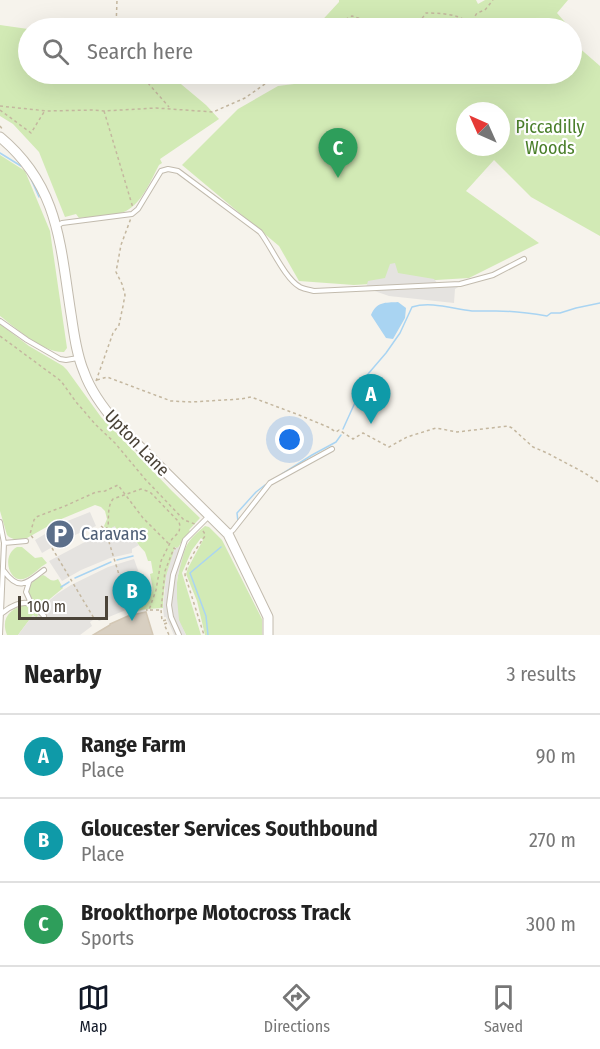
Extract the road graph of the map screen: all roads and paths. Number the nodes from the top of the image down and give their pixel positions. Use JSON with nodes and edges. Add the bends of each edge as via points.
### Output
{"nodes":[{"id":1,"x":117,"y":0,"type":"edge"},
{"id":2,"x":493,"y":0,"type":"edge"},
{"id":3,"x":116,"y":18,"type":"edge"},
{"id":4,"x":423,"y":18,"type":"edge"},
{"id":5,"x":462,"y":18,"type":"edge"},
{"id":6,"x":474,"y":18,"type":"edge"},
{"id":7,"x":149,"y":84,"type":"edge"},
{"id":8,"x":265,"y":84,"type":"edge"},
{"id":9,"x":0,"y":106,"type":"edge"},
{"id":10,"x":170,"y":109,"type":"junction"},
{"id":11,"x":0,"y":111,"type":"edge"},
{"id":12,"x":45,"y":111,"type":"junction"},
{"id":13,"x":105,"y":111,"type":"junction"},
{"id":14,"x":0,"y":137,"type":"edge"},
{"id":15,"x":132,"y":213,"type":"junction"},
{"id":16,"x":57,"y":226,"type":"junction"},
{"id":17,"x":524,"y":259,"type":"dead end"},
{"id":18,"x":0,"y":321,"type":"edge"},
{"id":19,"x":0,"y":336,"type":"edge"},
{"id":20,"x":79,"y":358,"type":"junction"},
{"id":21,"x":332,"y":449,"type":"dead end"},
{"id":22,"x":600,"y":483,"type":"edge"},
{"id":23,"x":153,"y":488,"type":"junction"},
{"id":24,"x":147,"y":491,"type":"junction"},
{"id":25,"x":125,"y":494,"type":"junction"},
{"id":26,"x":210,"y":516,"type":"junction"},
{"id":27,"x":0,"y":522,"type":"edge"},
{"id":28,"x":101,"y":525,"type":"dead end"},
{"id":29,"x":198,"y":526,"type":"junction"},
{"id":30,"x":105,"y":529,"type":"junction"},
{"id":31,"x":228,"y":534,"type":"junction"},
{"id":32,"x":33,"y":538,"type":"dead end"},
{"id":33,"x":27,"y":541,"type":"dead end"},
{"id":34,"x":4,"y":543,"type":"junction"},
{"id":35,"x":169,"y":545,"type":"junction"},
{"id":36,"x":52,"y":548,"type":"dead end"},
{"id":37,"x":4,"y":570,"type":"junction"},
{"id":38,"x":44,"y":570,"type":"dead end"},
{"id":39,"x":29,"y":582,"type":"junction"},
{"id":40,"x":31,"y":604,"type":"junction"},
{"id":41,"x":128,"y":604,"type":"dead end"},
{"id":42,"x":161,"y":610,"type":"dead end"},
{"id":43,"x":1,"y":614,"type":"edge"},
{"id":44,"x":44,"y":616,"type":"dead end"},
{"id":45,"x":95,"y":620,"type":"dead end"},
{"id":46,"x":0,"y":635,"type":"edge"},
{"id":47,"x":179,"y":635,"type":"edge"},
{"id":48,"x":204,"y":635,"type":"edge"},
{"id":49,"x":268,"y":635,"type":"edge"}],
"edges":[{"from":1,"to":3,"type":"path"},
{"from":2,"to":6,"type":"path"},
{"from":4,"to":5,"type":"path","via":[[437,13]]},
{"from":7,"to":10,"type":"path"},
{"from":8,"to":10,"type":"path","via":[[213,112]]},
{"from":9,"to":12,"type":"path"},
{"from":10,"to":13,"type":"path"},
{"from":11,"to":12,"type":"path","via":[[31,132]]},
{"from":12,"to":13,"type":"path"},
{"from":13,"to":15,"type":"path"},
{"from":14,"to":16,"type":"street","name":"Upton Lane","via":[[33,172]]},
{"from":15,"to":16,"type":"lane"},
{"from":15,"to":17,"type":"lane","via":[[161,171],[177,171],[260,232],[287,275],[299,286],[314,291],[460,284]]},
{"from":15,"to":22,"type":"path","via":[[116,272],[125,295],[119,325],[96,381],[107,377],[171,401],[251,397],[353,439],[363,433],[389,447],[407,436],[436,428],[457,432],[508,426],[533,447]]},
{"from":16,"to":20,"type":"street","name":"Upton Lane"},
{"from":18,"to":20,"type":"lane","via":[[60,359]]},
{"from":19,"to":23,"type":"path","via":[[61,381]]},
{"from":20,"to":26,"type":"street","name":"Upton Lane","via":[[90,387],[111,418]]},
{"from":21,"to":31,"type":"lane","via":[[270,483]]},
{"from":23,"to":24,"type":"path"},
{"from":23,"to":29,"type":"path","via":[[183,520]]},
{"from":24,"to":25,"type":"path"},
{"from":24,"to":35,"type":"path","via":[[179,522],[178,532]]},
{"from":25,"to":30,"type":"path","via":[[110,503]]},
{"from":25,"to":32,"type":"path","via":[[118,485],[36,518],[30,534]]},
{"from":25,"to":35,"type":"path"},
{"from":26,"to":29,"type":"lane"},
{"from":26,"to":31,"type":"street","name":"Upton Lane"},
{"from":27,"to":34,"type":"lane"},
{"from":28,"to":30,"type":"path"},
{"from":29,"to":47,"type":"lane","via":[[184,543],[173,575],[168,605]]},
{"from":29,"to":48,"type":"path","via":[[205,536],[184,575]]},
{"from":30,"to":41,"type":"path"},
{"from":31,"to":49,"type":"street","name":"Upton Lane","via":[[267,617]]},
{"from":33,"to":34,"type":"lane"},
{"from":34,"to":37,"type":"lane"},
{"from":35,"to":42,"type":"path","via":[[148,610]]},
{"from":36,"to":45,"type":"path"},
{"from":37,"to":39,"type":"lane","via":[[13,581]]},
{"from":37,"to":43,"type":"lane"},
{"from":38,"to":39,"type":"lane"},
{"from":39,"to":40,"type":"lane","via":[[26,592]]},
{"from":40,"to":43,"type":"lane","via":[[15,605]]},
{"from":40,"to":44,"type":"lane"},
{"from":43,"to":46,"type":"lane"}]}
